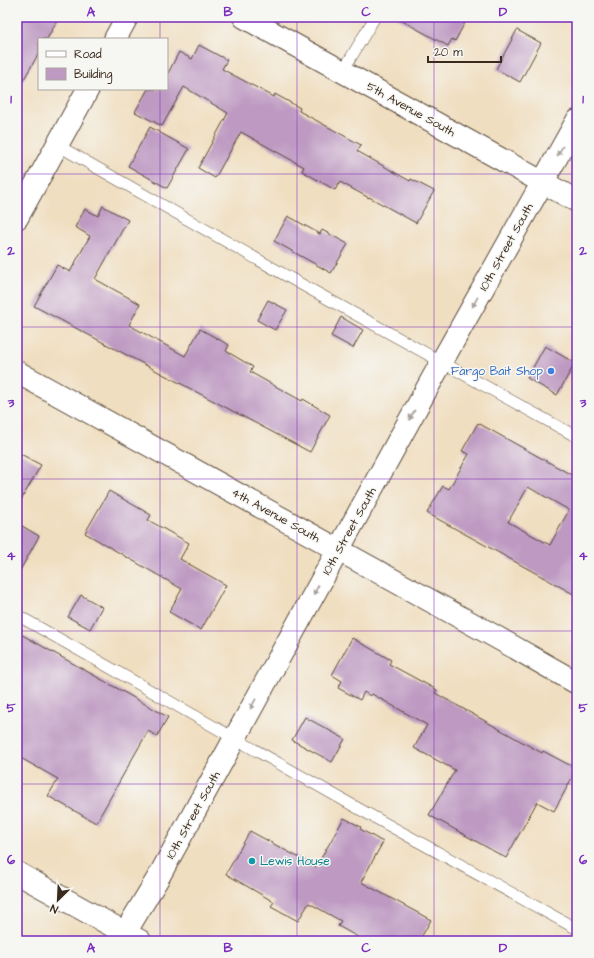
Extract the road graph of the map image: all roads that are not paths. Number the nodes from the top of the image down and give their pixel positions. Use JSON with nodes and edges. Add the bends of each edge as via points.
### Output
{"nodes":[{"id":1,"x":127,"y":17,"type":"edge"},
{"id":2,"x":244,"y":17,"type":"edge"},
{"id":3,"x":375,"y":17,"type":"edge"},
{"id":4,"x":116,"y":38,"type":"edge"},
{"id":5,"x":343,"y":71,"type":"junction"},
{"id":6,"x":87,"y":90,"type":"edge"},
{"id":7,"x":577,"y":121,"type":"edge"},
{"id":8,"x":57,"y":145,"type":"junction"},
{"id":9,"x":542,"y":182,"type":"junction"},
{"id":10,"x":577,"y":201,"type":"edge"},
{"id":11,"x":17,"y":218,"type":"edge"},
{"id":12,"x":441,"y":363,"type":"junction"},
{"id":13,"x":17,"y":372,"type":"edge"},
{"id":14,"x":577,"y":438,"type":"edge"},
{"id":15,"x":338,"y":550,"type":"junction"},
{"id":16,"x":17,"y":615,"type":"edge"},
{"id":17,"x":577,"y":683,"type":"edge"},
{"id":18,"x":234,"y":738,"type":"junction"},
{"id":19,"x":17,"y":873,"type":"edge"},
{"id":20,"x":577,"y":929,"type":"edge"},
{"id":21,"x":129,"y":938,"type":"edge"}],
"edges":[{"from":1,"to":4,"type":"street"},
{"from":2,"to":5,"type":"street","name":"5th Avenue South"},
{"from":3,"to":5,"type":"lane"},
{"from":5,"to":9,"type":"street","name":"5th Avenue South"},
{"from":6,"to":8,"type":"street"},
{"from":7,"to":9,"type":"street","name":"10th Street South","one_way":true},
{"from":8,"to":11,"type":"street"},
{"from":8,"to":12,"type":"lane"},
{"from":9,"to":10,"type":"street","name":"5th Avenue South"},
{"from":9,"to":12,"type":"street","name":"10th Street South","one_way":true},
{"from":12,"to":14,"type":"lane"},
{"from":12,"to":15,"type":"street","name":"10th Street South","one_way":true},
{"from":13,"to":15,"type":"street","name":"4th Avenue South"},
{"from":15,"to":17,"type":"street","name":"4th Avenue South"},
{"from":15,"to":18,"type":"street","name":"10th Street South","one_way":true},
{"from":16,"to":18,"type":"lane"},
{"from":18,"to":20,"type":"lane"},
{"from":18,"to":21,"type":"street","name":"10th Street South","via":[[158,878]]},
{"from":19,"to":21,"type":"street"}]}
